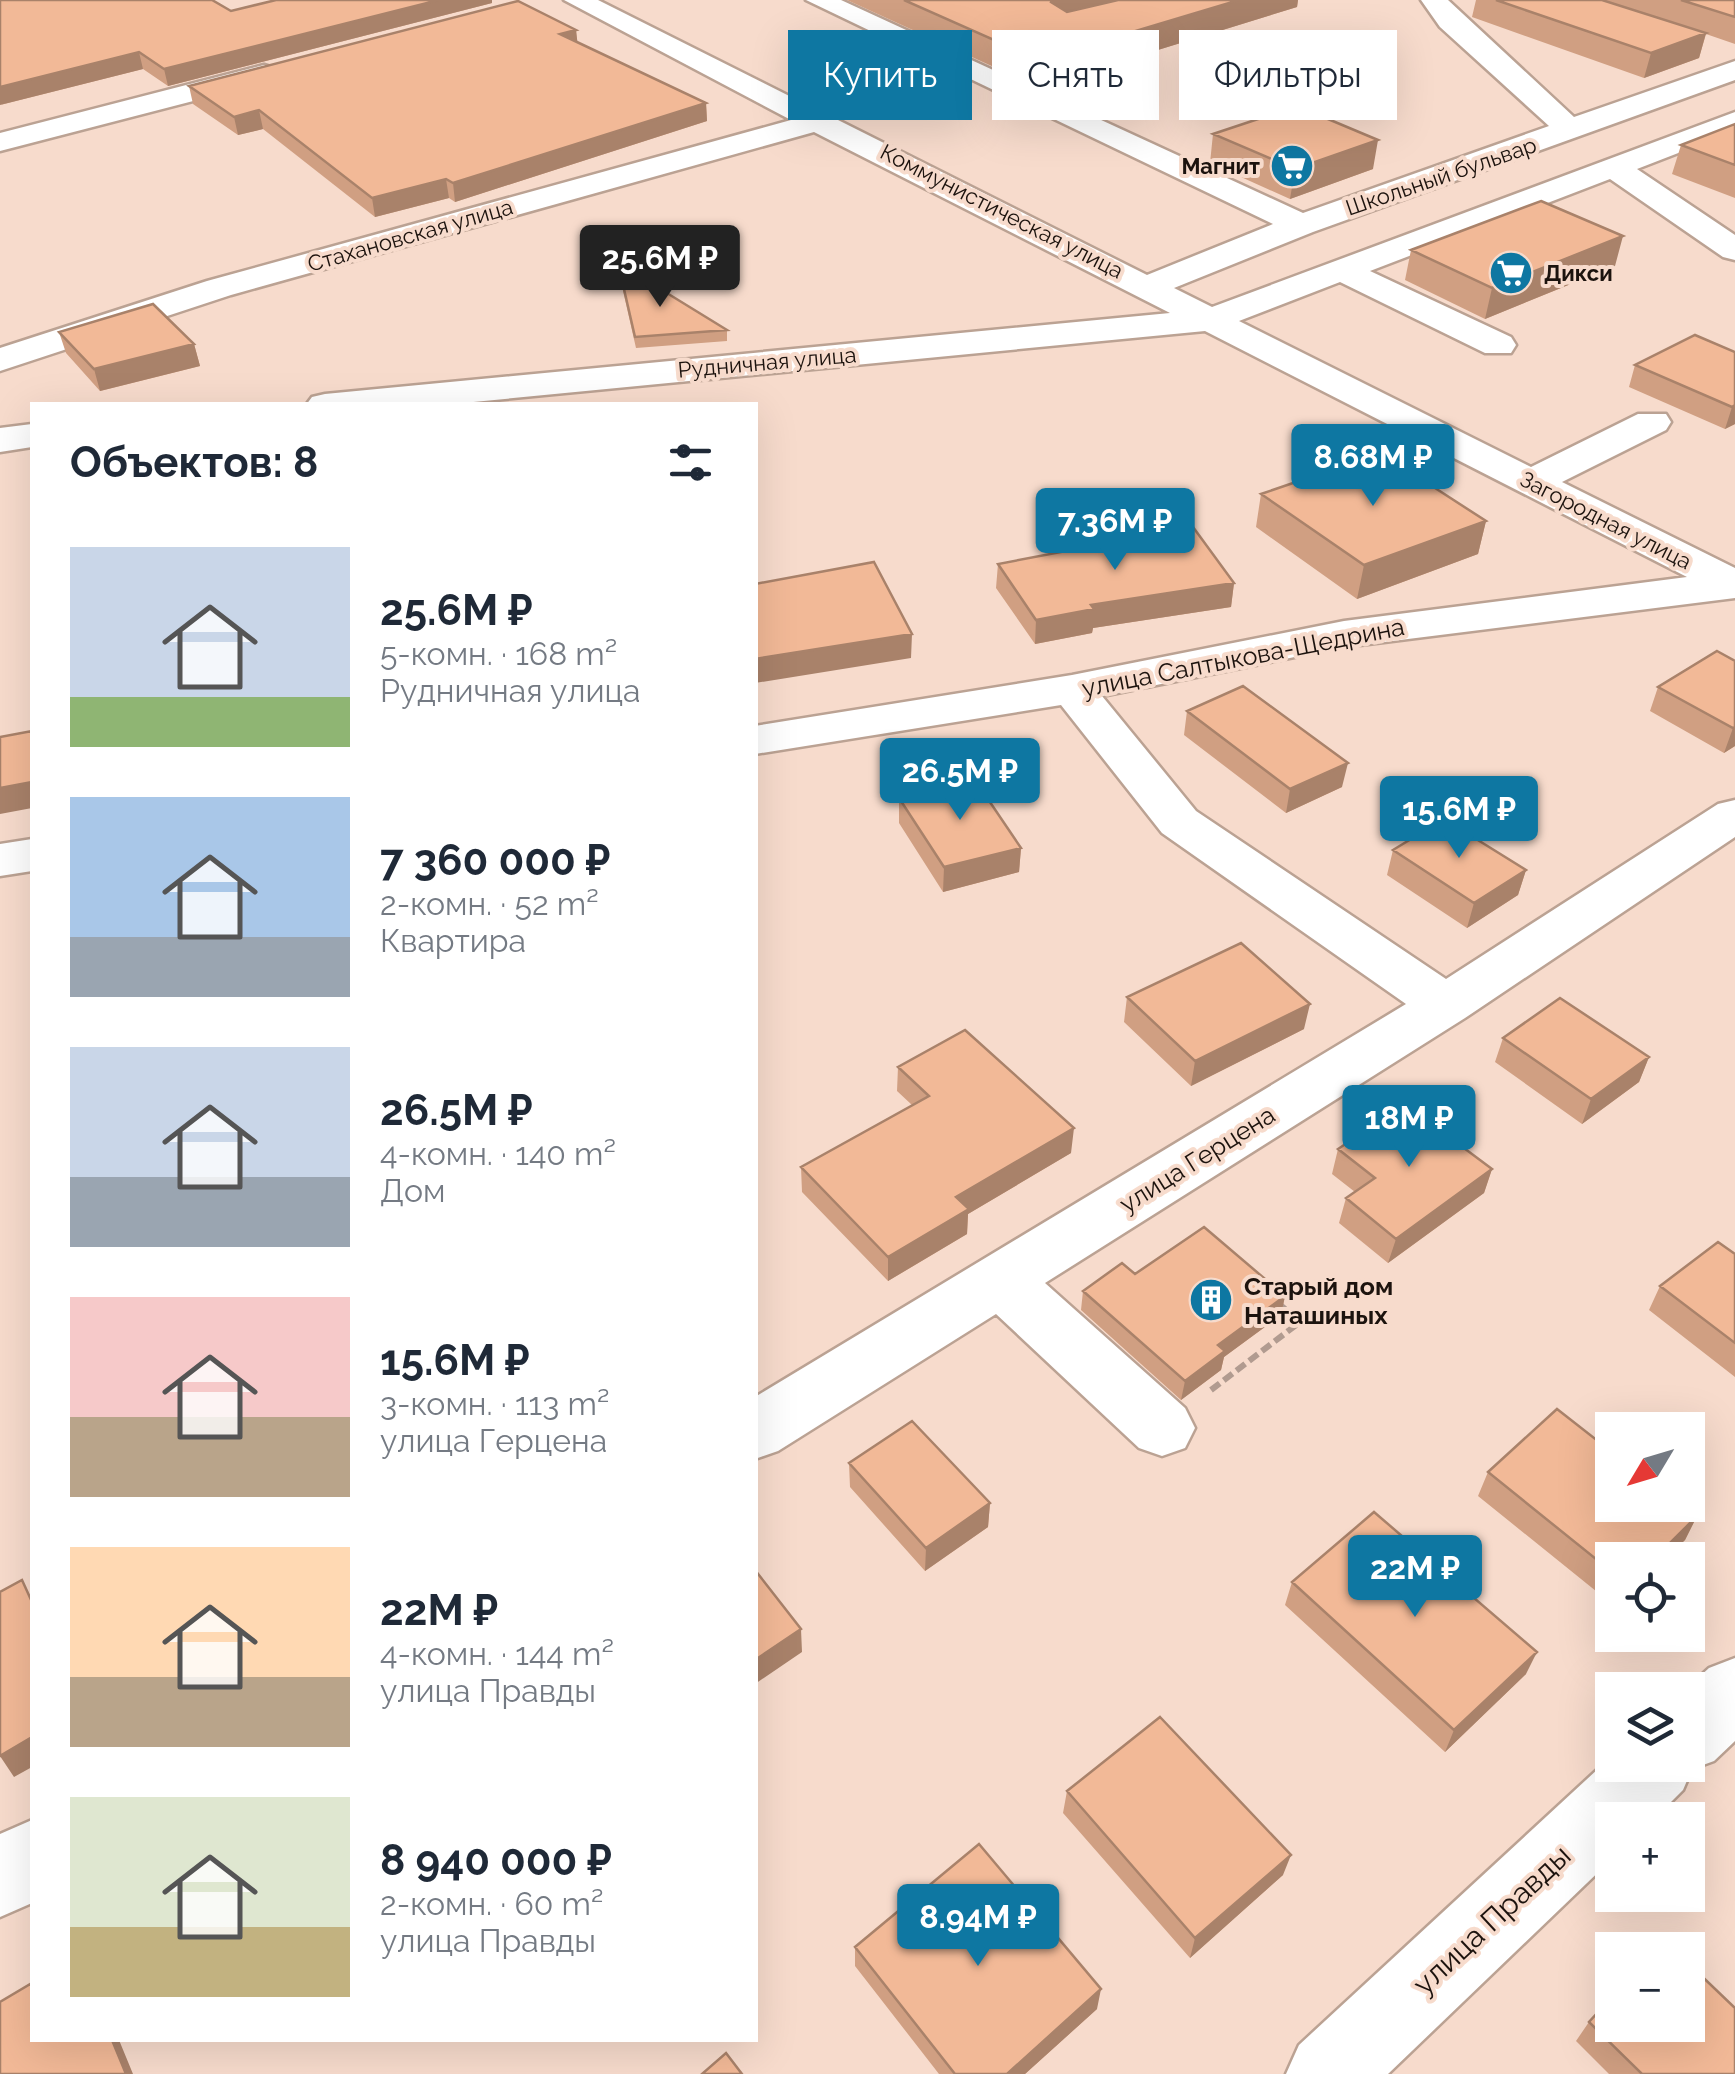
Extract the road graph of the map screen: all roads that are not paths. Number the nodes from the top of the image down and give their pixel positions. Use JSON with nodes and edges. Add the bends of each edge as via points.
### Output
{"nodes":[{"id":1,"x":577,"y":0,"type":"edge"},
{"id":2,"x":819,"y":0,"type":"edge"},
{"id":3,"x":1434,"y":0,"type":"edge"},
{"id":4,"x":1729,"y":59,"type":"edge"},
{"id":5,"x":286,"y":69,"type":"edge"},
{"id":6,"x":788,"y":103,"type":"edge"},
{"id":7,"x":823,"y":120,"type":"joint"},
{"id":8,"x":1735,"y":121,"type":"edge"},
{"id":9,"x":1571,"y":130,"type":"junction"},
{"id":10,"x":0,"y":142,"type":"edge"},
{"id":11,"x":1613,"y":166,"type":"junction"},
{"id":12,"x":1301,"y":224,"type":"junction"},
{"id":13,"x":1735,"y":250,"type":"edge"},
{"id":14,"x":1341,"y":270,"type":"junction"},
{"id":15,"x":1149,"y":286,"type":"junction"},
{"id":16,"x":1209,"y":320,"type":"junction"},
{"id":17,"x":1498,"y":344,"type":"dead end"},
{"id":18,"x":0,"y":360,"type":"edge"},
{"id":19,"x":355,"y":402,"type":"edge"},
{"id":20,"x":1652,"y":422,"type":"dead end"},
{"id":21,"x":30,"y":436,"type":"edge"},
{"id":22,"x":0,"y":440,"type":"edge"},
{"id":23,"x":1531,"y":482,"type":"junction"},
{"id":24,"x":1734,"y":585,"type":"edge"},
{"id":25,"x":1072,"y":689,"type":"junction"},
{"id":26,"x":758,"y":740,"type":"edge"},
{"id":27,"x":1735,"y":815,"type":"edge"},
{"id":28,"x":30,"y":855,"type":"edge"},
{"id":29,"x":0,"y":860,"type":"edge"},
{"id":30,"x":1446,"y":1006,"type":"junction"},
{"id":31,"x":1000,"y":1280,"type":"junction"},
{"id":32,"x":1162,"y":1428,"type":"road end"},
{"id":33,"x":758,"y":1429,"type":"edge"},
{"id":34,"x":1735,"y":1692,"type":"edge"},
{"id":35,"x":1705,"y":1720,"type":"edge"},
{"id":36,"x":1639,"y":1782,"type":"edge"},
{"id":37,"x":30,"y":1860,"type":"edge"},
{"id":38,"x":0,"y":1878,"type":"edge"},
{"id":39,"x":1328,"y":2074,"type":"edge"}],
"edges":[{"from":1,"to":6,"type":"street","name":"Коммунистическая улица"},
{"from":2,"to":12,"type":"street"},
{"from":3,"to":9,"type":"street"},
{"from":4,"to":9,"type":"street","name":"Школьный бульвар"},
{"from":5,"to":10,"type":"street"},
{"from":7,"to":15,"type":"street","name":"Коммунистическая улица"},
{"from":7,"to":18,"type":"street","name":"Стахановская улица","via":[[219,288]]},
{"from":8,"to":11,"type":"street","name":"Школьный бульвар"},
{"from":9,"to":12,"type":"street","name":"Школьный бульвар"},
{"from":11,"to":13,"type":"street"},
{"from":11,"to":14,"type":"street","name":"Школьный бульвар"},
{"from":12,"to":15,"type":"street","name":"Школьный бульвар"},
{"from":14,"to":16,"type":"street","name":"Школьный бульвар"},
{"from":14,"to":17,"type":"street"},
{"from":15,"to":16,"type":"street","name":"Коммунистическая улица"},
{"from":16,"to":19,"type":"street","name":"Рудничная улица"},
{"from":16,"to":23,"type":"street","name":"Загородная улица"},
{"from":20,"to":23,"type":"street"},
{"from":21,"to":22,"type":"street"},
{"from":23,"to":24,"type":"street","name":"Загородная улица"},
{"from":24,"to":25,"type":"street","name":"улица Салтыкова-Щедрина","via":[[1344,634]]},
{"from":25,"to":26,"type":"street","name":"улица Салтыкова-Щедрина"},
{"from":25,"to":30,"type":"street","via":[[1180,822]]},
{"from":27,"to":30,"type":"street","name":"улица Герцена"},
{"from":28,"to":29,"type":"street"},
{"from":30,"to":31,"type":"street","name":"улица Герцена"},
{"from":31,"to":32,"type":"street"},
{"from":31,"to":33,"type":"street","name":"улица Герцена"},
{"from":34,"to":35,"type":"street"},
{"from":36,"to":39,"type":"street","name":"улица Правды"},
{"from":37,"to":38,"type":"street"}]}
